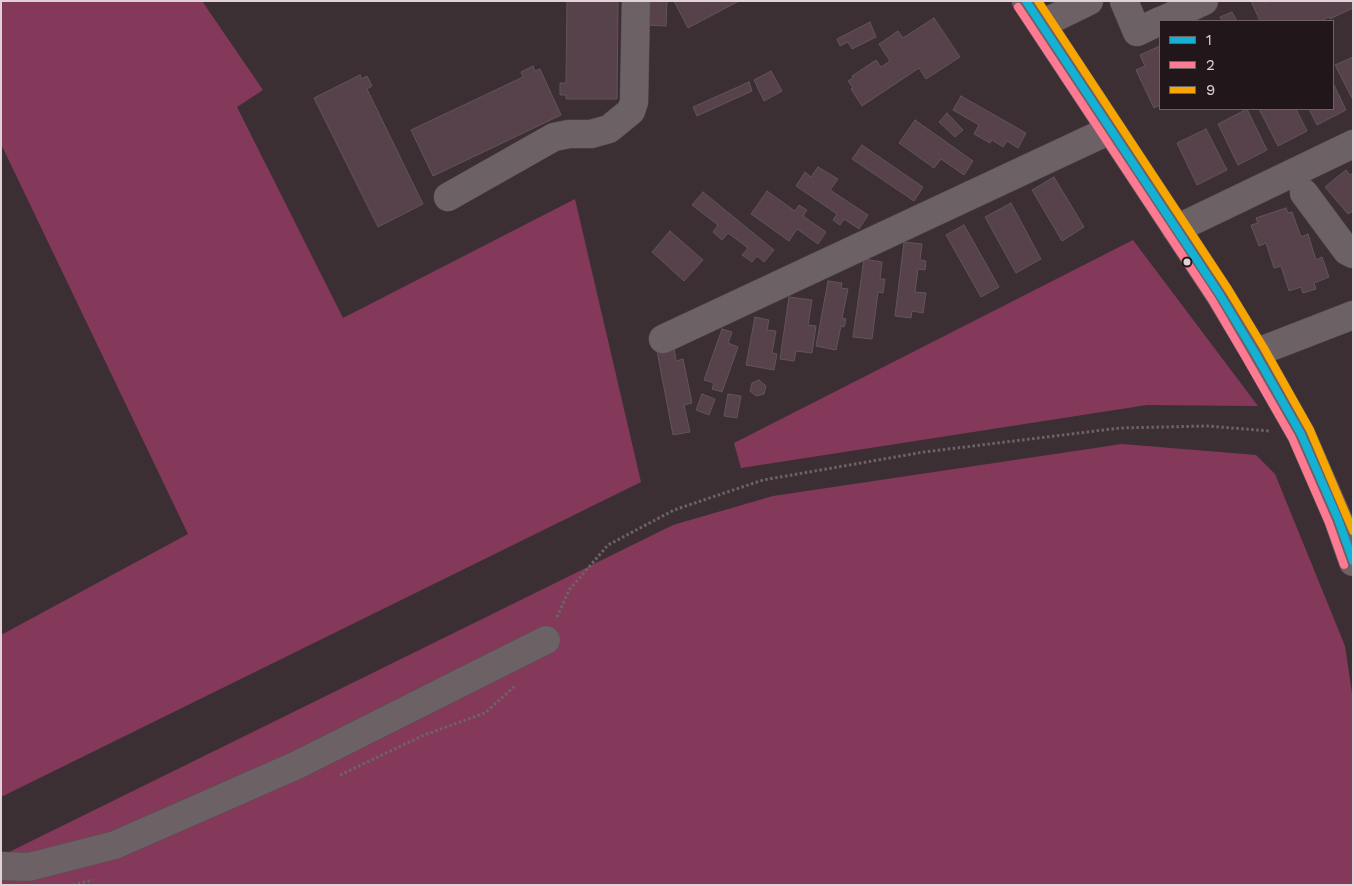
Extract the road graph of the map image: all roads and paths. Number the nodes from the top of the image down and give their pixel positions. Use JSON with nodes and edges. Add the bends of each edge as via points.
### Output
{"nodes":[{"id":1,"x":636,"y":1,"type":"edge"},
{"id":2,"x":1026,"y":1,"type":"edge"},
{"id":3,"x":1089,"y":1,"type":"edge"},
{"id":4,"x":1124,"y":1,"type":"edge"},
{"id":5,"x":1204,"y":1,"type":"edge"},
{"id":6,"x":1162,"y":20,"type":"edge"},
{"id":7,"x":1159,"y":21,"type":"edge"},
{"id":8,"x":1042,"y":24,"type":"junction"},
{"id":9,"x":1110,"y":130,"type":"junction"},
{"id":10,"x":1353,"y":144,"type":"edge"},
{"id":11,"x":1304,"y":193,"type":"dead end"},
{"id":12,"x":448,"y":197,"type":"dead end"},
{"id":13,"x":1176,"y":229,"type":"junction"},
{"id":14,"x":1353,"y":254,"type":"edge"},
{"id":15,"x":1353,"y":315,"type":"edge"},
{"id":16,"x":663,"y":339,"type":"dead end"},
{"id":17,"x":1255,"y":353,"type":"junction"},
{"id":18,"x":1301,"y":434,"type":"junction"},
{"id":19,"x":674,"y":510,"type":"dead end"},
{"id":20,"x":1353,"y":562,"type":"edge"},
{"id":21,"x":546,"y":640,"type":"dead end"},
{"id":22,"x":1,"y":866,"type":"edge"}],
"edges":[{"from":1,"to":12,"type":"street","via":[[634,102],[631,111],[609,129],[592,134],[554,137]]},
{"from":2,"to":8,"type":"street"},
{"from":3,"to":8,"type":"street"},
{"from":4,"to":7,"type":"street","via":[[1137,32]]},
{"from":5,"to":6,"type":"street"},
{"from":8,"to":9,"type":"street"},
{"from":9,"to":13,"type":"street"},
{"from":9,"to":16,"type":"street"},
{"from":10,"to":13,"type":"street"},
{"from":11,"to":14,"type":"street","via":[[1347,251]]},
{"from":13,"to":17,"type":"street"},
{"from":15,"to":17,"type":"street"},
{"from":17,"to":18,"type":"street"},
{"from":18,"to":19,"type":"path","via":[[1207,426],[1120,428],[924,452],[763,480]]},
{"from":18,"to":20,"type":"street"},
{"from":21,"to":22,"type":"street","via":[[297,765],[115,845],[29,867]]}]}
